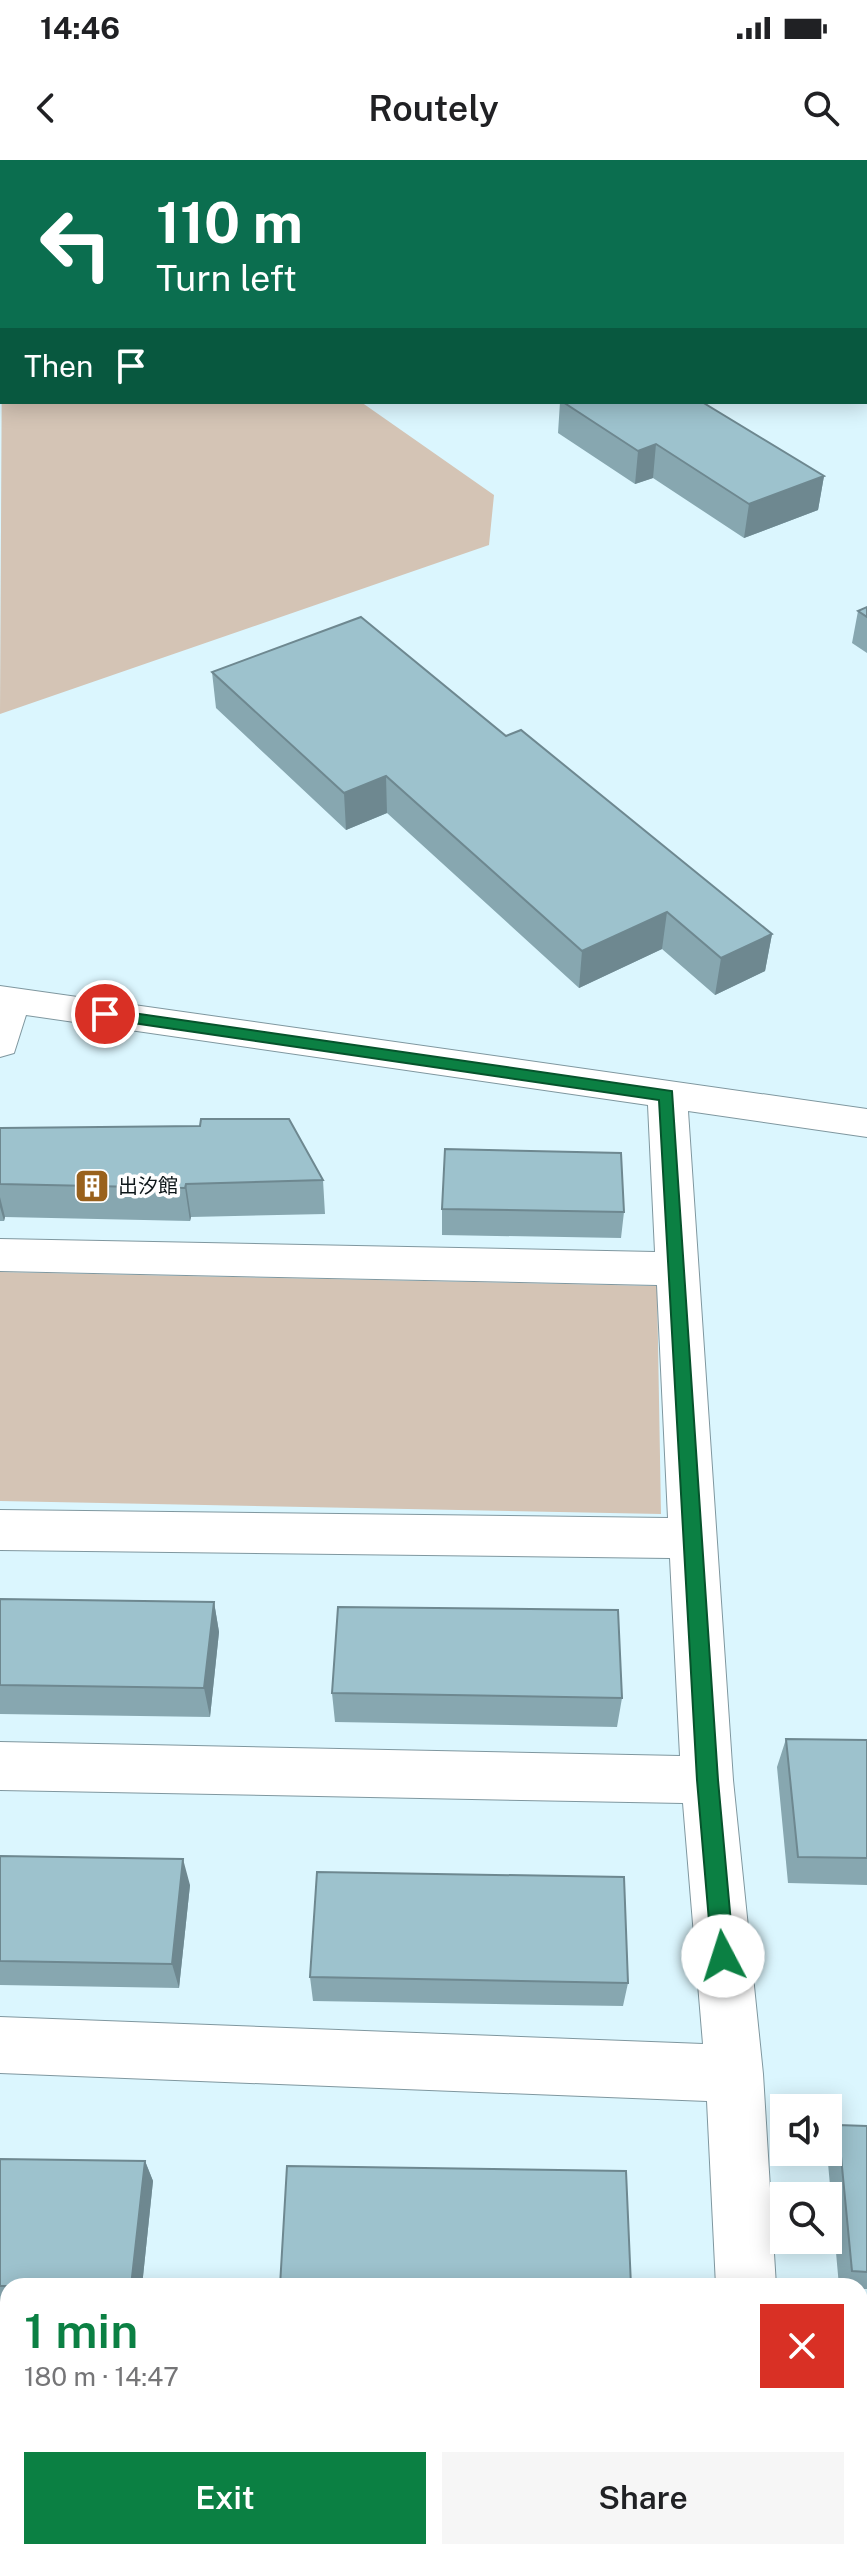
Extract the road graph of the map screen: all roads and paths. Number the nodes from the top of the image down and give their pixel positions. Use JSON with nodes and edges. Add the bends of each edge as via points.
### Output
{"nodes":[{"id":1,"x":6,"y":1000,"type":"edge"},
{"id":2,"x":0,"y":1044,"type":"edge"},
{"id":3,"x":667,"y":1095,"type":"junction"},
{"id":4,"x":867,"y":1123,"type":"edge"},
{"id":5,"x":0,"y":1255,"type":"edge"},
{"id":6,"x":677,"y":1269,"type":"junction"},
{"id":7,"x":0,"y":1530,"type":"edge"},
{"id":8,"x":693,"y":1538,"type":"junction"},
{"id":9,"x":0,"y":1766,"type":"edge"},
{"id":10,"x":707,"y":1780,"type":"junction"},
{"id":11,"x":0,"y":2045,"type":"edge"},
{"id":12,"x":734,"y":2074,"type":"junction"},
{"id":13,"x":746,"y":2278,"type":"edge"}],
"edges":[{"from":1,"to":2,"type":"street"},
{"from":1,"to":3,"type":"street"},
{"from":3,"to":4,"type":"street"},
{"from":3,"to":6,"type":"street"},
{"from":5,"to":6,"type":"street"},
{"from":6,"to":8,"type":"street"},
{"from":7,"to":8,"type":"street"},
{"from":8,"to":10,"type":"street"},
{"from":9,"to":10,"type":"street"},
{"from":10,"to":12,"type":"street"},
{"from":11,"to":12,"type":"street"},
{"from":12,"to":13,"type":"street"}]}
